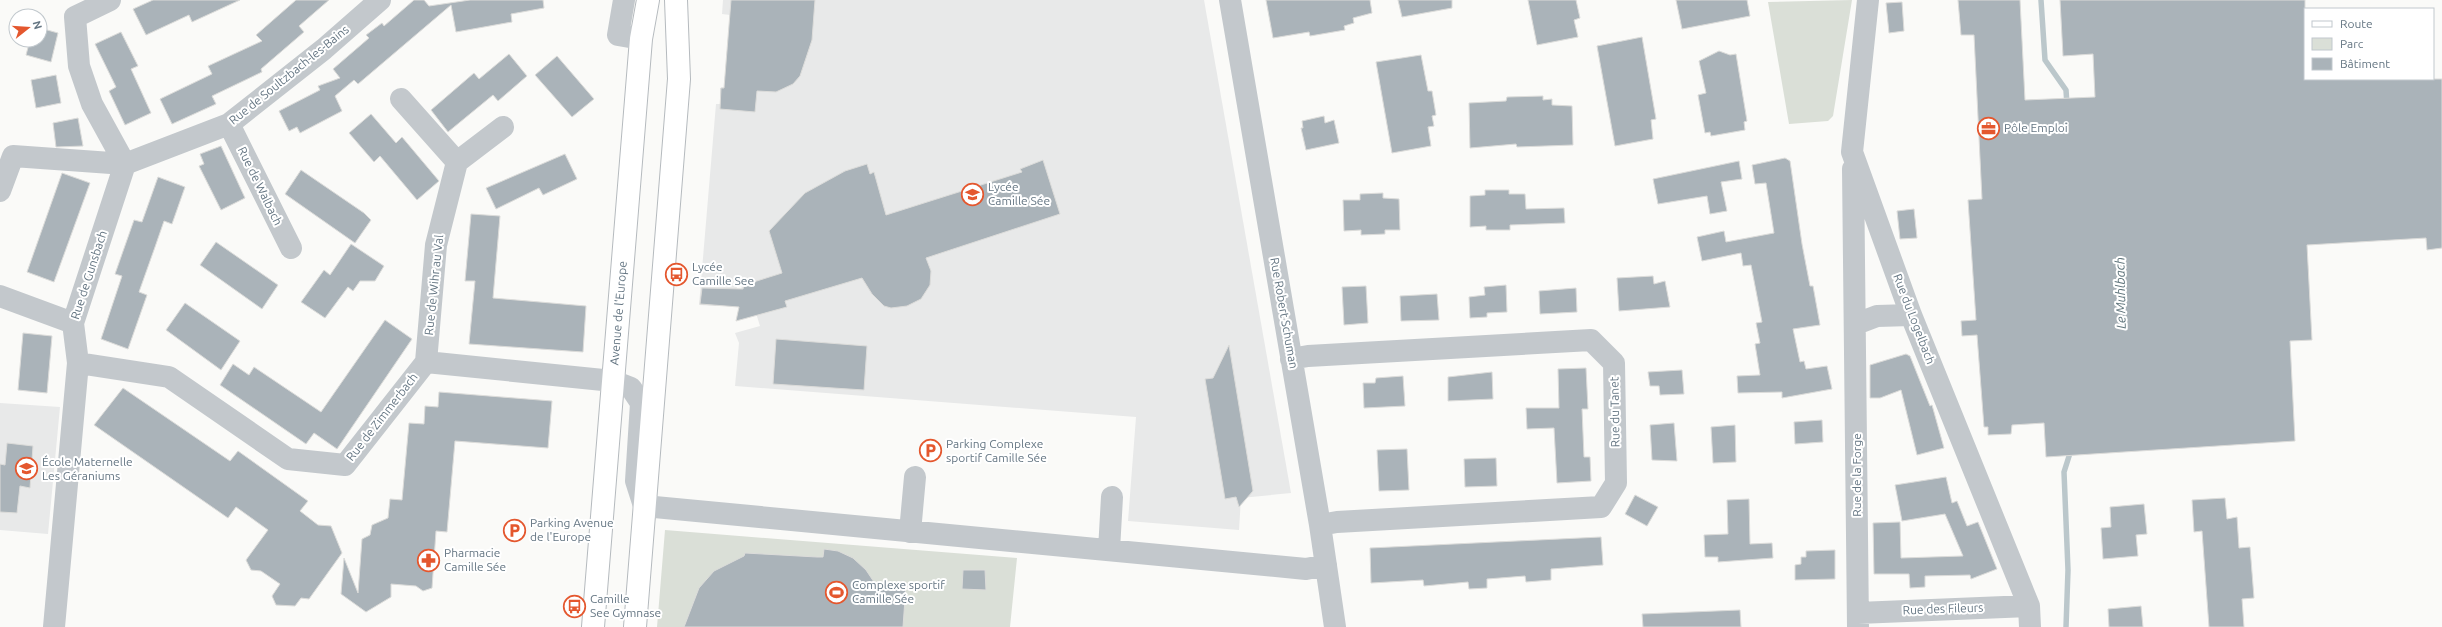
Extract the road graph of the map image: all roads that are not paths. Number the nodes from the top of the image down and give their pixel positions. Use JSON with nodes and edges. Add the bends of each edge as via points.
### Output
{"nodes":[{"id":1,"x":110,"y":0,"type":"edge"},
{"id":2,"x":380,"y":0,"type":"edge"},
{"id":3,"x":624,"y":0,"type":"edge"},
{"id":4,"x":648,"y":0,"type":"edge"},
{"id":5,"x":676,"y":0,"type":"edge"},
{"id":6,"x":1230,"y":0,"type":"edge"},
{"id":7,"x":1868,"y":0,"type":"edge"},
{"id":8,"x":641,"y":39,"type":"junction"},
{"id":9,"x":401,"y":99,"type":"dead end"},
{"id":10,"x":229,"y":124,"type":"junction"},
{"id":11,"x":503,"y":127,"type":"dead end"},
{"id":12,"x":1852,"y":152,"type":"junction"},
{"id":13,"x":457,"y":162,"type":"junction"},
{"id":14,"x":125,"y":164,"type":"junction"},
{"id":15,"x":0,"y":190,"type":"edge"},
{"id":16,"x":291,"y":248,"type":"dead end"},
{"id":17,"x":0,"y":296,"type":"edge"},
{"id":18,"x":1911,"y":315,"type":"junction"},
{"id":19,"x":73,"y":323,"type":"junction"},
{"id":20,"x":1856,"y":324,"type":"junction"},
{"id":21,"x":1292,"y":359,"type":"junction"},
{"id":22,"x":426,"y":362,"type":"junction"},
{"id":23,"x":78,"y":363,"type":"junction"},
{"id":24,"x":613,"y":382,"type":"junction"},
{"id":25,"x":915,"y":478,"type":"dead end"},
{"id":26,"x":1112,"y":497,"type":"dead end"},
{"id":27,"x":644,"y":506,"type":"junction"},
{"id":28,"x":1320,"y":525,"type":"junction"},
{"id":29,"x":910,"y":532,"type":"junction"},
{"id":30,"x":1109,"y":550,"type":"junction"},
{"id":31,"x":1326,"y":565,"type":"junction"},
{"id":32,"x":2030,"y":616,"type":"edge"},
{"id":33,"x":1858,"y":620,"type":"edge"},
{"id":34,"x":54,"y":627,"type":"edge"},
{"id":35,"x":593,"y":627,"type":"edge"},
{"id":36,"x":635,"y":627,"type":"edge"},
{"id":37,"x":1335,"y":627,"type":"edge"}],
"edges":[{"from":1,"to":14,"type":"street","via":[[75,17],[79,66],[92,104]]},
{"from":2,"to":10,"type":"street","name":"Rue de Soultzbach-les-Bains","via":[[324,49]]},
{"from":3,"to":8,"type":"street","via":[[618,35]]},
{"from":4,"to":8,"type":"main road","name":"Avenue de l'Europe"},
{"from":5,"to":27,"type":"main road","via":[[679,79]]},
{"from":6,"to":21,"type":"street","name":"Rue Robert Schuman"},
{"from":7,"to":12,"type":"street","name":"Rue du Logelbach"},
{"from":8,"to":24,"type":"main road","name":"Avenue de l'Europe"},
{"from":9,"to":13,"type":"street"},
{"from":10,"to":14,"type":"street","name":"Rue de Soultzbach-les-Bains"},
{"from":10,"to":16,"type":"street","name":"Rue de Walbach"},
{"from":11,"to":13,"type":"street"},
{"from":12,"to":18,"type":"street","name":"Rue du Logelbach"},
{"from":12,"to":20,"type":"street","name":"Rue de la Forge"},
{"from":13,"to":22,"type":"street","name":"Rue de Wihr au Val","via":[[436,245]]},
{"from":14,"to":15,"type":"street","via":[[13,156]]},
{"from":14,"to":19,"type":"street","name":"Rue de Gunsbach"},
{"from":17,"to":19,"type":"street"},
{"from":18,"to":20,"type":"street","via":[[1877,316]]},
{"from":18,"to":32,"type":"street","name":"Rue du Logelbach"},
{"from":19,"to":23,"type":"street","name":"Rue de Gunsbach"},
{"from":20,"to":33,"type":"street","name":"Rue de la Forge"},
{"from":21,"to":28,"type":"street","name":"Rue Robert Schuman"},
{"from":21,"to":28,"type":"street","name":"Rue du Tanet","via":[[1591,340],[1614,363],[1616,483],[1601,508]]},
{"from":22,"to":23,"type":"street","name":"Rue de Zimmerbach","via":[[345,465],[288,459],[169,377]]},
{"from":22,"to":24,"type":"street","name":"Rue de Zimmerbach"},
{"from":23,"to":34,"type":"street","name":"Rue de Gunsbach"},
{"from":24,"to":27,"type":"street","name":"Rue de Zimmerbach","via":[[631,388],[641,403],[636,481]]},
{"from":24,"to":35,"type":"main road","name":"Avenue de l'Europe"},
{"from":25,"to":29,"type":"street"},
{"from":26,"to":30,"type":"street"},
{"from":27,"to":29,"type":"street"},
{"from":27,"to":36,"type":"main road"},
{"from":28,"to":31,"type":"street","name":"Rue Robert Schuman"},
{"from":29,"to":30,"type":"street"},
{"from":30,"to":31,"type":"street","via":[[1306,569]]},
{"from":31,"to":37,"type":"street","name":"Rue Robert Schuman"},
{"from":32,"to":33,"type":"street","name":"Rue des Fileurs"}]}
